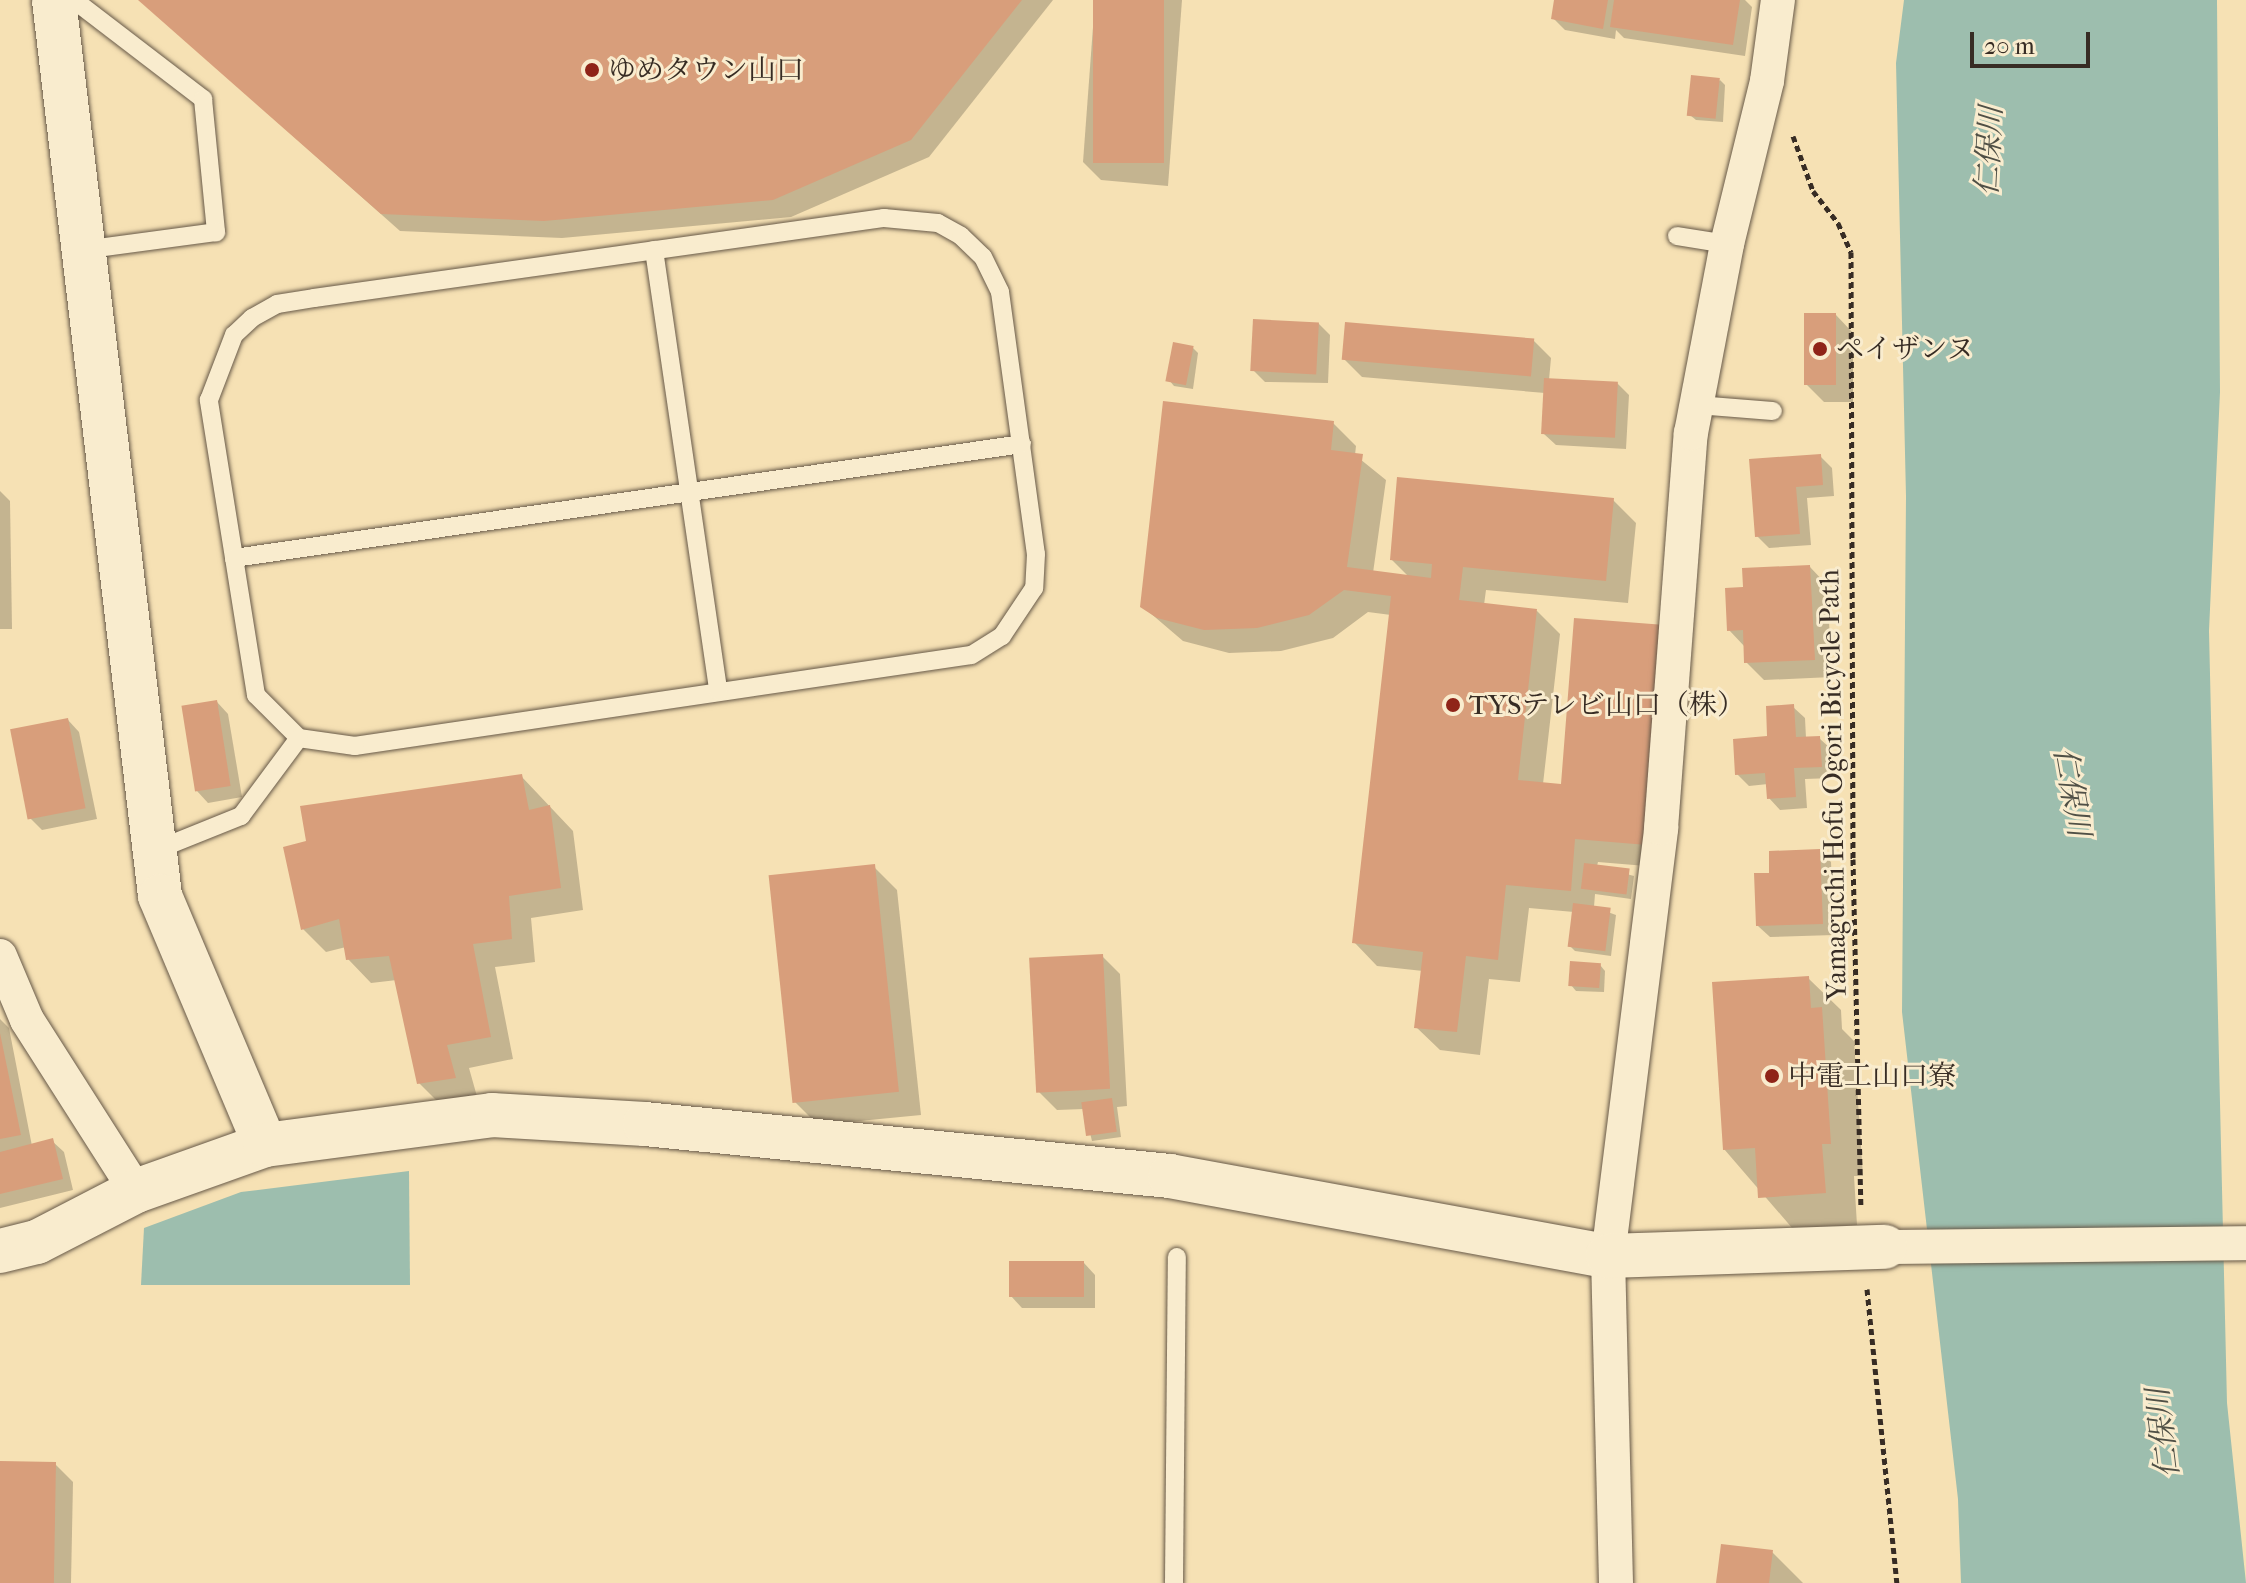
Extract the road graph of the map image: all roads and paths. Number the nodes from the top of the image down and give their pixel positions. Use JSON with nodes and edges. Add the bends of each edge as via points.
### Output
{"nodes":[{"id":1,"x":54,"y":0,"type":"edge"},
{"id":2,"x":74,"y":0,"type":"edge"},
{"id":3,"x":1778,"y":0,"type":"edge"},
{"id":4,"x":1794,"y":127,"type":"dead end"},
{"id":5,"x":1677,"y":236,"type":"dead end"},
{"id":6,"x":1727,"y":244,"type":"junction"},
{"id":7,"x":83,"y":250,"type":"junction"},
{"id":8,"x":654,"y":250,"type":"junction"},
{"id":9,"x":1697,"y":405,"type":"junction"},
{"id":10,"x":1773,"y":411,"type":"dead end"},
{"id":11,"x":1022,"y":444,"type":"junction"},
{"id":12,"x":689,"y":493,"type":"junction"},
{"id":13,"x":234,"y":558,"type":"junction"},
{"id":14,"x":718,"y":691,"type":"junction"},
{"id":15,"x":299,"y":738,"type":"junction"},
{"id":16,"x":154,"y":851,"type":"junction"},
{"id":17,"x":0,"y":956,"type":"edge"},
{"id":18,"x":265,"y":1145,"type":"junction"},
{"id":19,"x":136,"y":1191,"type":"junction"},
{"id":20,"x":2246,"y":1243,"type":"edge"},
{"id":21,"x":1874,"y":1247,"type":"junction"},
{"id":22,"x":0,"y":1251,"type":"edge"},
{"id":23,"x":1608,"y":1256,"type":"junction"},
{"id":24,"x":1177,"y":1257,"type":"dead end"},
{"id":25,"x":1174,"y":1583,"type":"edge"},
{"id":26,"x":1616,"y":1583,"type":"edge"},
{"id":27,"x":1897,"y":1583,"type":"edge"}],
"edges":[{"from":1,"to":7,"type":"street"},
{"from":2,"to":7,"type":"lane","via":[[203,99],[216,232]]},
{"from":3,"to":6,"type":"street","via":[[1767,81]]},
{"from":4,"to":21,"type":"path","name":"Yamaguchi Hofu Ogori Bicycle Path","via":[[1793,140],[1813,191],[1838,223],[1851,252],[1853,844]]},
{"from":5,"to":6,"type":"lane"},
{"from":6,"to":9,"type":"street"},
{"from":7,"to":16,"type":"street"},
{"from":8,"to":11,"type":"lane","via":[[884,218],[938,223],[983,257],[1000,292]]},
{"from":8,"to":12,"type":"lane"},
{"from":8,"to":13,"type":"lane","via":[[277,304],[252,318],[234,335],[209,400]]},
{"from":9,"to":10,"type":"lane"},
{"from":9,"to":23,"type":"street","via":[[1644,993]]},
{"from":11,"to":12,"type":"lane"},
{"from":11,"to":14,"type":"lane","via":[[1036,554],[1034,588],[1002,636],[971,655]]},
{"from":12,"to":13,"type":"lane"},
{"from":12,"to":14,"type":"lane"},
{"from":13,"to":15,"type":"lane","via":[[256,695]]},
{"from":14,"to":15,"type":"lane","via":[[355,746]]},
{"from":15,"to":16,"type":"lane","via":[[241,816]]},
{"from":16,"to":18,"type":"street","via":[[160,896]]},
{"from":17,"to":19,"type":"street","via":[[27,1020]]},
{"from":18,"to":19,"type":"street"},
{"from":18,"to":23,"type":"street","via":[[492,1115],[645,1124],[1170,1176]]},
{"from":19,"to":22,"type":"street","via":[[37,1242]]},
{"from":20,"to":21,"type":"street"},
{"from":21,"to":23,"type":"street"},
{"from":21,"to":27,"type":"path","name":"Yamaguchi Hofu Ogori Bicycle Path"},
{"from":23,"to":26,"type":"street"},
{"from":24,"to":25,"type":"lane"}]}
